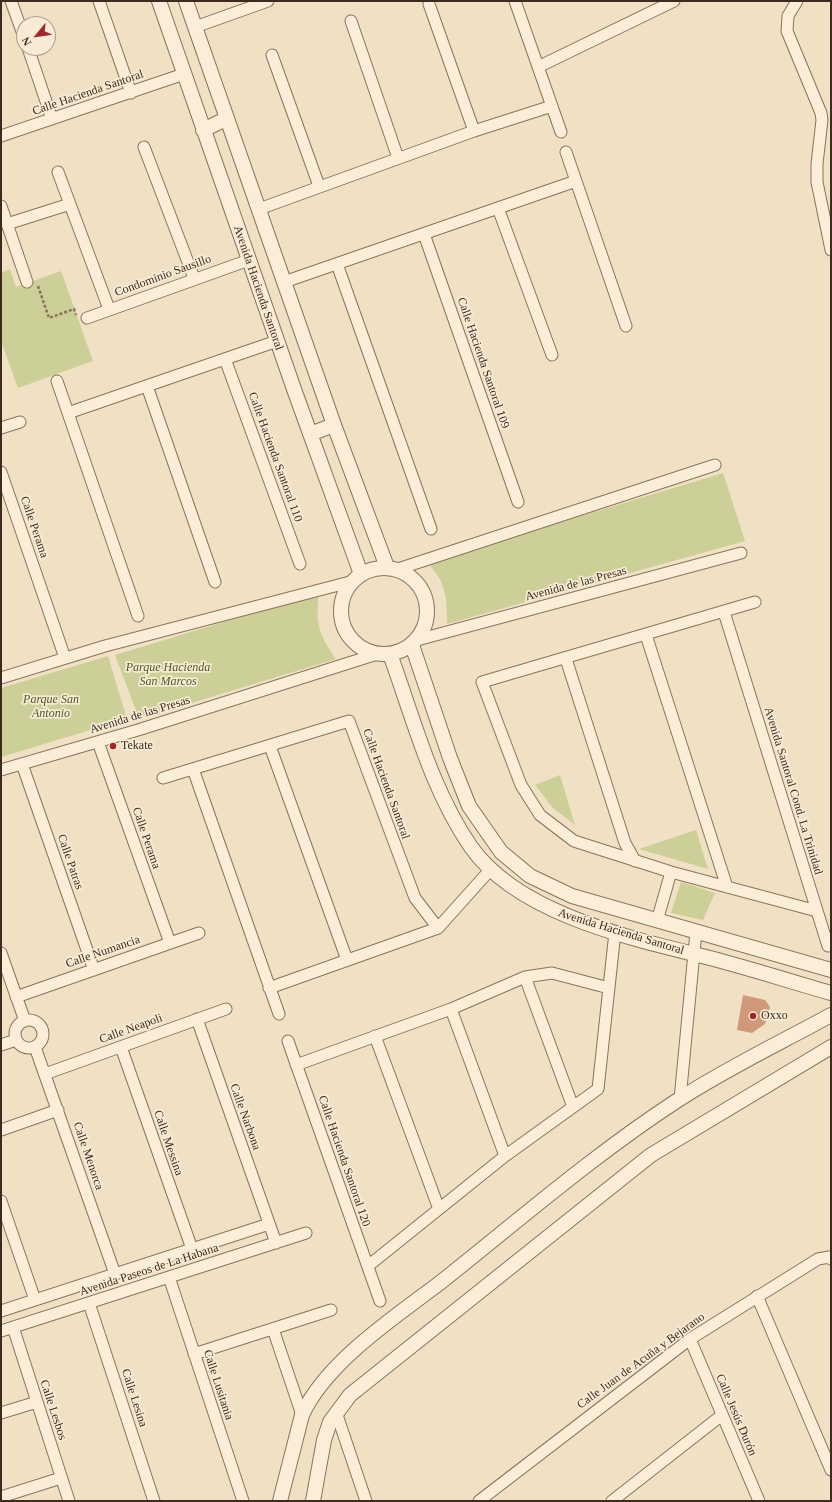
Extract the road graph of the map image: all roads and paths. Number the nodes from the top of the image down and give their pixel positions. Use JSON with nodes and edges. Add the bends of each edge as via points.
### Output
{"nodes":[{"id":1,"x":11,"y":1,"type":"edge"},
{"id":2,"x":99,"y":1,"type":"edge"},
{"id":3,"x":159,"y":1,"type":"edge"},
{"id":4,"x":186,"y":1,"type":"edge"},
{"id":5,"x":268,"y":1,"type":"edge"},
{"id":6,"x":515,"y":1,"type":"edge"},
{"id":7,"x":674,"y":1,"type":"edge"},
{"id":8,"x":797,"y":1,"type":"edge"},
{"id":9,"x":247,"y":4,"type":"edge"},
{"id":10,"x":429,"y":4,"type":"dead end"},
{"id":11,"x":16,"y":16,"type":"edge"},
{"id":12,"x":351,"y":21,"type":"dead end"},
{"id":13,"x":195,"y":27,"type":"junction"},
{"id":14,"x":272,"y":55,"type":"dead end"},
{"id":15,"x":31,"y":56,"type":"edge"},
{"id":16,"x":538,"y":67,"type":"junction"},
{"id":17,"x":184,"y":74,"type":"junction"},
{"id":18,"x":131,"y":93,"type":"junction"},
{"id":19,"x":552,"y":106,"type":"junction"},
{"id":20,"x":52,"y":119,"type":"junction"},
{"id":21,"x":226,"y":119,"type":"junction"},
{"id":22,"x":203,"y":130,"type":"junction"},
{"id":23,"x":474,"y":131,"type":"junction"},
{"id":24,"x":561,"y":132,"type":"dead end"},
{"id":25,"x":1,"y":136,"type":"edge"},
{"id":26,"x":144,"y":146,"type":"dead end"},
{"id":27,"x":566,"y":152,"type":"dead end"},
{"id":28,"x":398,"y":158,"type":"junction"},
{"id":29,"x":58,"y":172,"type":"dead end"},
{"id":30,"x":576,"y":181,"type":"junction"},
{"id":31,"x":319,"y":186,"type":"junction"},
{"id":32,"x":70,"y":204,"type":"junction"},
{"id":33,"x":1,"y":206,"type":"edge"},
{"id":34,"x":498,"y":208,"type":"junction"},
{"id":35,"x":258,"y":209,"type":"junction"},
{"id":36,"x":7,"y":224,"type":"junction"},
{"id":37,"x":424,"y":234,"type":"junction"},
{"id":38,"x":831,"y":250,"type":"edge"},
{"id":39,"x":248,"y":260,"type":"junction"},
{"id":40,"x":336,"y":264,"type":"junction"},
{"id":41,"x":194,"y":278,"type":"junction"},
{"id":42,"x":27,"y":282,"type":"joint"},
{"id":43,"x":284,"y":282,"type":"junction"},
{"id":44,"x":109,"y":310,"type":"junction"},
{"id":45,"x":86,"y":318,"type":"joint"},
{"id":46,"x":626,"y":326,"type":"dead end"},
{"id":47,"x":277,"y":341,"type":"junction"},
{"id":48,"x":552,"y":355,"type":"dead end"},
{"id":49,"x":225,"y":359,"type":"junction"},
{"id":50,"x":57,"y":381,"type":"dead end"},
{"id":51,"x":147,"y":386,"type":"junction"},
{"id":52,"x":68,"y":413,"type":"junction"},
{"id":53,"x":20,"y":422,"type":"dead end"},
{"id":54,"x":334,"y":425,"type":"junction"},
{"id":55,"x":1,"y":428,"type":"edge"},
{"id":56,"x":310,"y":434,"type":"junction"},
{"id":57,"x":715,"y":465,"type":"dead end"},
{"id":58,"x":1,"y":472,"type":"edge"},
{"id":59,"x":518,"y":502,"type":"dead end"},
{"id":60,"x":431,"y":529,"type":"dead end"},
{"id":61,"x":741,"y":553,"type":"dead end"},
{"id":62,"x":300,"y":564,"type":"dead end"},
{"id":63,"x":392,"y":568,"type":"junction"},
{"id":64,"x":356,"y":578,"type":"junction"},
{"id":65,"x":215,"y":582,"type":"dead end"},
{"id":66,"x":755,"y":602,"type":"dead end"},
{"id":67,"x":724,"y":612,"type":"junction"},
{"id":68,"x":138,"y":616,"type":"dead end"},
{"id":69,"x":646,"y":635,"type":"junction"},
{"id":70,"x":414,"y":642,"type":"junction"},
{"id":71,"x":383,"y":654,"type":"junction"},
{"id":72,"x":65,"y":658,"type":"junction"},
{"id":73,"x":566,"y":658,"type":"junction"},
{"id":74,"x":1,"y":678,"type":"edge"},
{"id":75,"x":98,"y":742,"type":"junction"},
{"id":76,"x":270,"y":746,"type":"junction"},
{"id":77,"x":22,"y":764,"type":"junction"},
{"id":78,"x":193,"y":769,"type":"junction"},
{"id":79,"x":1,"y":770,"type":"edge"},
{"id":80,"x":163,"y":778,"type":"dead end"},
{"id":81,"x":635,"y":861,"type":"junction"},
{"id":82,"x":490,"y":870,"type":"junction"},
{"id":83,"x":670,"y":872,"type":"junction"},
{"id":84,"x":727,"y":887,"type":"junction"},
{"id":85,"x":817,"y":911,"type":"junction"},
{"id":86,"x":657,"y":921,"type":"junction"},
{"id":87,"x":438,"y":928,"type":"junction"},
{"id":88,"x":615,"y":932,"type":"junction"},
{"id":89,"x":696,"y":932,"type":"junction"},
{"id":90,"x":199,"y":933,"type":"dead end"},
{"id":91,"x":170,"y":943,"type":"junction"},
{"id":92,"x":828,"y":946,"type":"dead end"},
{"id":93,"x":694,"y":954,"type":"junction"},
{"id":94,"x":2,"y":957,"type":"edge"},
{"id":95,"x":347,"y":960,"type":"junction"},
{"id":96,"x":94,"y":970,"type":"junction"},
{"id":97,"x":831,"y":970,"type":"edge"},
{"id":98,"x":525,"y":977,"type":"junction"},
{"id":99,"x":269,"y":988,"type":"junction"},
{"id":100,"x":609,"y":988,"type":"junction"},
{"id":101,"x":831,"y":993,"type":"edge"},
{"id":102,"x":16,"y":997,"type":"junction"},
{"id":103,"x":226,"y":1009,"type":"dead end"},
{"id":104,"x":451,"y":1009,"type":"junction"},
{"id":105,"x":279,"y":1014,"type":"dead end"},
{"id":106,"x":831,"y":1015,"type":"edge"},
{"id":107,"x":197,"y":1019,"type":"junction"},
{"id":108,"x":25,"y":1021,"type":"junction"},
{"id":109,"x":375,"y":1036,"type":"junction"},
{"id":110,"x":16,"y":1040,"type":"junction"},
{"id":111,"x":288,"y":1040,"type":"dead end"},
{"id":112,"x":1,"y":1045,"type":"edge"},
{"id":113,"x":36,"y":1047,"type":"junction"},
{"id":114,"x":121,"y":1047,"type":"junction"},
{"id":115,"x":831,"y":1047,"type":"edge"},
{"id":116,"x":296,"y":1065,"type":"junction"},
{"id":117,"x":45,"y":1074,"type":"junction"},
{"id":118,"x":680,"y":1099,"type":"junction"},
{"id":119,"x":573,"y":1107,"type":"junction"},
{"id":120,"x":58,"y":1110,"type":"junction"},
{"id":121,"x":1,"y":1130,"type":"edge"},
{"id":122,"x":505,"y":1156,"type":"junction"},
{"id":123,"x":1,"y":1201,"type":"edge"},
{"id":124,"x":439,"y":1209,"type":"junction"},
{"id":125,"x":4,"y":1217,"type":"edge"},
{"id":126,"x":269,"y":1224,"type":"junction"},
{"id":127,"x":306,"y":1233,"type":"dead end"},
{"id":128,"x":276,"y":1243,"type":"junction"},
{"id":129,"x":192,"y":1249,"type":"junction"},
{"id":130,"x":830,"y":1258,"type":"edge"},
{"id":131,"x":368,"y":1266,"type":"junction"},
{"id":132,"x":115,"y":1274,"type":"junction"},
{"id":133,"x":168,"y":1277,"type":"junction"},
{"id":134,"x":757,"y":1296,"type":"junction"},
{"id":135,"x":35,"y":1300,"type":"junction"},
{"id":136,"x":380,"y":1301,"type":"dead end"},
{"id":137,"x":89,"y":1303,"type":"junction"},
{"id":138,"x":331,"y":1310,"type":"dead end"},
{"id":139,"x":1,"y":1311,"type":"edge"},
{"id":140,"x":13,"y":1327,"type":"junction"},
{"id":141,"x":273,"y":1329,"type":"junction"},
{"id":142,"x":1,"y":1331,"type":"edge"},
{"id":143,"x":690,"y":1339,"type":"junction"},
{"id":144,"x":194,"y":1354,"type":"junction"},
{"id":145,"x":37,"y":1402,"type":"junction"},
{"id":146,"x":336,"y":1412,"type":"junction"},
{"id":147,"x":1,"y":1413,"type":"edge"},
{"id":148,"x":302,"y":1415,"type":"junction"},
{"id":149,"x":722,"y":1415,"type":"junction"},
{"id":150,"x":831,"y":1470,"type":"edge"},
{"id":151,"x":61,"y":1478,"type":"junction"},
{"id":152,"x":1,"y":1497,"type":"edge"},
{"id":153,"x":754,"y":1499,"type":"edge"},
{"id":154,"x":69,"y":1501,"type":"edge"},
{"id":155,"x":154,"y":1501,"type":"edge"},
{"id":156,"x":243,"y":1501,"type":"edge"},
{"id":157,"x":280,"y":1501,"type":"edge"},
{"id":158,"x":313,"y":1501,"type":"edge"},
{"id":159,"x":366,"y":1501,"type":"edge"},
{"id":160,"x":479,"y":1501,"type":"edge"},
{"id":161,"x":612,"y":1501,"type":"edge"}],
"edges":[{"from":1,"to":11,"type":"street"},
{"from":2,"to":18,"type":"street"},
{"from":3,"to":17,"type":"street","name":"Avenida Hacienda Santoral"},
{"from":4,"to":13,"type":"street"},
{"from":5,"to":9,"type":"street"},
{"from":6,"to":16,"type":"street"},
{"from":7,"to":16,"type":"street"},
{"from":8,"to":38,"type":"street","via":[[788,16],[787,31],[821,113],[817,182]]},
{"from":9,"to":13,"type":"street"},
{"from":10,"to":23,"type":"street"},
{"from":12,"to":28,"type":"street"},
{"from":13,"to":21,"type":"street"},
{"from":14,"to":31,"type":"street"},
{"from":15,"to":20,"type":"street"},
{"from":16,"to":19,"type":"street"},
{"from":17,"to":18,"type":"street","name":"Calle Hacienda Santoral"},
{"from":17,"to":22,"type":"street","name":"Avenida Hacienda Santoral"},
{"from":18,"to":20,"type":"street","name":"Calle Hacienda Santoral"},
{"from":19,"to":23,"type":"street"},
{"from":19,"to":24,"type":"street"},
{"from":20,"to":25,"type":"street","name":"Calle Hacienda Santoral"},
{"from":21,"to":22,"type":"street"},
{"from":21,"to":35,"type":"street"},
{"from":22,"to":39,"type":"street","name":"Avenida Hacienda Santoral"},
{"from":23,"to":28,"type":"street"},
{"from":26,"to":41,"type":"street"},
{"from":27,"to":30,"type":"street"},
{"from":28,"to":31,"type":"street"},
{"from":29,"to":32,"type":"street"},
{"from":30,"to":34,"type":"street"},
{"from":30,"to":46,"type":"street"},
{"from":31,"to":35,"type":"street"},
{"from":32,"to":36,"type":"street"},
{"from":32,"to":44,"type":"street"},
{"from":33,"to":36,"type":"street"},
{"from":34,"to":37,"type":"street"},
{"from":34,"to":48,"type":"street"},
{"from":35,"to":43,"type":"street"},
{"from":36,"to":42,"type":"street"},
{"from":37,"to":40,"type":"street"},
{"from":37,"to":59,"type":"street","name":"Calle Hacienda Santoral 109"},
{"from":39,"to":41,"type":"street","name":"Condominio Sausillo"},
{"from":39,"to":47,"type":"street","name":"Avenida Hacienda Santoral"},
{"from":40,"to":43,"type":"street"},
{"from":40,"to":60,"type":"street"},
{"from":41,"to":44,"type":"street","name":"Condominio Sausillo"},
{"from":42,"to":45,"type":"path","via":[[36,280],[49,318],[74,309],[78,320]]},
{"from":43,"to":54,"type":"street"},
{"from":44,"to":45,"type":"street","name":"Condominio Sausillo"},
{"from":47,"to":49,"type":"street"},
{"from":47,"to":56,"type":"street","name":"Avenida Hacienda Santoral"},
{"from":49,"to":51,"type":"street"},
{"from":49,"to":62,"type":"street","name":"Calle Hacienda Santoral 110"},
{"from":50,"to":52,"type":"street"},
{"from":51,"to":52,"type":"street"},
{"from":51,"to":65,"type":"street"},
{"from":52,"to":68,"type":"street"},
{"from":53,"to":55,"type":"street"},
{"from":54,"to":56,"type":"street"},
{"from":54,"to":63,"type":"street"},
{"from":56,"to":64,"type":"street","name":"Avenida Hacienda Santoral"},
{"from":57,"to":63,"type":"street"},
{"from":58,"to":72,"type":"street","name":"Calle Perama"},
{"from":61,"to":70,"type":"street","name":"Avenida de las Presas"},
{"from":63,"to":64,"type":"street","via":[[369,570]]},
{"from":63,"to":70,"type":"street","via":[[413,578],[423,591],[428,608],[426,625]]},
{"from":64,"to":71,"type":"street","via":[[343,596],[340,611],[343,626],[350,639],[362,649]]},
{"from":64,"to":72,"type":"street"},
{"from":66,"to":67,"type":"street"},
{"from":67,"to":69,"type":"street"},
{"from":67,"to":85,"type":"street","name":"Avenida Santoral Cond. La Trinidad"},
{"from":69,"to":73,"type":"street"},
{"from":69,"to":84,"type":"street"},
{"from":70,"to":71,"type":"street","via":[[402,651]]},
{"from":70,"to":86,"type":"street","name":"Avenida Hacienda Santoral","via":[[450,758],[469,806],[501,852],[530,876],[572,896]]},
{"from":71,"to":75,"type":"street","name":"Avenida de las Presas"},
{"from":71,"to":82,"type":"street","name":"Avenida Hacienda Santoral","via":[[437,787],[454,820]]},
{"from":72,"to":74,"type":"street"},
{"from":73,"to":81,"type":"street","via":[[625,843]]},
{"from":73,"to":81,"type":"street","via":[[482,682],[521,785],[540,815],[574,841]]},
{"from":75,"to":77,"type":"street","name":"Avenida de las Presas"},
{"from":75,"to":91,"type":"street","name":"Calle Perama"},
{"from":76,"to":78,"type":"street","name":"Calle Hacienda Santoral"},
{"from":76,"to":87,"type":"street","name":"Calle Hacienda Santoral","via":[[349,721],[414,898]]},
{"from":76,"to":95,"type":"street"},
{"from":77,"to":79,"type":"street","name":"Avenida de las Presas"},
{"from":77,"to":96,"type":"street","name":"Calle Patras"},
{"from":78,"to":80,"type":"street","name":"Calle Hacienda Santoral"},
{"from":78,"to":99,"type":"street"},
{"from":81,"to":83,"type":"street"},
{"from":82,"to":87,"type":"street"},
{"from":82,"to":88,"type":"street","name":"Avenida Hacienda Santoral","via":[[509,886],[548,908]]},
{"from":83,"to":84,"type":"street"},
{"from":83,"to":86,"type":"street"},
{"from":84,"to":85,"type":"street"},
{"from":85,"to":92,"type":"street"},
{"from":86,"to":89,"type":"street","name":"Avenida Hacienda Santoral"},
{"from":87,"to":95,"type":"street"},
{"from":88,"to":93,"type":"street","name":"Avenida Hacienda Santoral"},
{"from":88,"to":100,"type":"street"},
{"from":89,"to":93,"type":"street"},
{"from":89,"to":97,"type":"street","name":"Avenida Hacienda Santoral"},
{"from":90,"to":91,"type":"street","name":"Calle Numancia"},
{"from":91,"to":96,"type":"street","name":"Calle Numancia"},
{"from":93,"to":101,"type":"street","name":"Avenida Hacienda Santoral"},
{"from":93,"to":118,"type":"street"},
{"from":94,"to":102,"type":"street"},
{"from":95,"to":99,"type":"street"},
{"from":96,"to":102,"type":"street","name":"Calle Numancia"},
{"from":98,"to":100,"type":"street","via":[[552,973]]},
{"from":98,"to":104,"type":"street"},
{"from":98,"to":119,"type":"street"},
{"from":99,"to":105,"type":"street"},
{"from":100,"to":119,"type":"street","via":[[598,1089]]},
{"from":102,"to":108,"type":"street"},
{"from":103,"to":107,"type":"street","name":"Calle Neapoli"},
{"from":104,"to":109,"type":"street"},
{"from":104,"to":122,"type":"street"},
{"from":106,"to":118,"type":"street"},
{"from":107,"to":114,"type":"street","name":"Calle Neapoli"},
{"from":107,"to":126,"type":"street","name":"Calle Narbona"},
{"from":108,"to":110,"type":"street","via":[[16,1028]]},
{"from":108,"to":113,"type":"street","via":[[34,1021],[41,1027],[44,1036]]},
{"from":109,"to":116,"type":"street"},
{"from":109,"to":124,"type":"street"},
{"from":110,"to":112,"type":"street"},
{"from":110,"to":113,"type":"street","via":[[22,1047]]},
{"from":111,"to":116,"type":"street","name":"Calle Hacienda Santoral 120"},
{"from":113,"to":117,"type":"street","name":"Calle Menorca"},
{"from":114,"to":117,"type":"street","name":"Calle Neapoli"},
{"from":114,"to":129,"type":"street","name":"Calle Messina"},
{"from":115,"to":146,"type":"street","via":[[651,1155],[354,1392]]},
{"from":116,"to":131,"type":"street","name":"Calle Hacienda Santoral 120"},
{"from":117,"to":120,"type":"street","name":"Calle Menorca"},
{"from":118,"to":148,"type":"street","via":[[633,1131],[366,1341],[323,1380]]},
{"from":119,"to":122,"type":"street"},
{"from":120,"to":121,"type":"street"},
{"from":120,"to":132,"type":"street","name":"Calle Menorca"},
{"from":122,"to":124,"type":"street"},
{"from":123,"to":125,"type":"street"},
{"from":124,"to":131,"type":"street"},
{"from":125,"to":135,"type":"street"},
{"from":126,"to":128,"type":"street","name":"Calle Narbona"},
{"from":126,"to":129,"type":"street","name":"Avenida Paseos de La Habana"},
{"from":127,"to":128,"type":"street","name":"Avenida Paseos de La Habana"},
{"from":128,"to":133,"type":"street","name":"Avenida Paseos de La Habana"},
{"from":129,"to":132,"type":"street","name":"Avenida Paseos de La Habana"},
{"from":130,"to":134,"type":"street","name":"Calle Juan de Acuña y Bejarano","via":[[818,1259]]},
{"from":131,"to":136,"type":"street","name":"Calle Hacienda Santoral 120"},
{"from":132,"to":135,"type":"street","name":"Avenida Paseos de La Habana"},
{"from":133,"to":137,"type":"street","name":"Avenida Paseos de La Habana"},
{"from":133,"to":144,"type":"street","name":"Calle Lusitania"},
{"from":134,"to":143,"type":"street","name":"Calle Juan de Acuña y Bejarano"},
{"from":134,"to":150,"type":"street"},
{"from":135,"to":139,"type":"street","name":"Avenida Paseos de La Habana"},
{"from":137,"to":140,"type":"street","name":"Avenida Paseos de La Habana"},
{"from":137,"to":155,"type":"street","name":"Calle Lesina"},
{"from":138,"to":141,"type":"street"},
{"from":140,"to":142,"type":"street","name":"Avenida Paseos de La Habana"},
{"from":140,"to":145,"type":"street","name":"Calle Lesbos"},
{"from":141,"to":144,"type":"street"},
{"from":141,"to":148,"type":"street"},
{"from":143,"to":149,"type":"street","name":"Calle Jesús Durón"},
{"from":143,"to":160,"type":"street","name":"Calle Juan de Acuña y Bejarano"},
{"from":144,"to":156,"type":"street","name":"Calle Lusitania"},
{"from":145,"to":147,"type":"street"},
{"from":145,"to":151,"type":"street","name":"Calle Lesbos"},
{"from":146,"to":158,"type":"street","via":[[324,1440]]},
{"from":146,"to":159,"type":"street"},
{"from":148,"to":157,"type":"street"},
{"from":149,"to":153,"type":"street","name":"Calle Jesús Durón"},
{"from":149,"to":161,"type":"street"},
{"from":151,"to":152,"type":"street"},
{"from":151,"to":154,"type":"street","name":"Calle Lesbos"}]}
